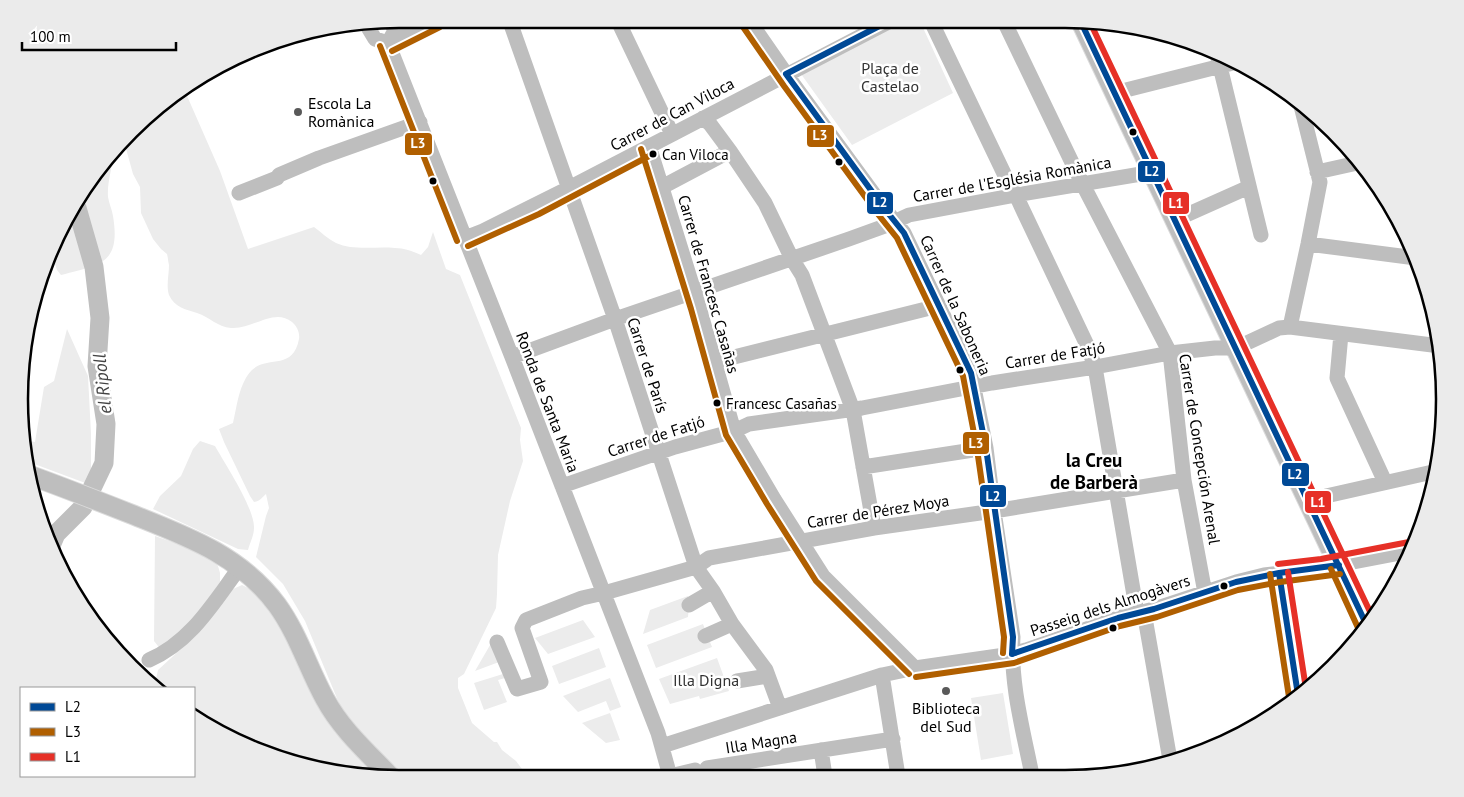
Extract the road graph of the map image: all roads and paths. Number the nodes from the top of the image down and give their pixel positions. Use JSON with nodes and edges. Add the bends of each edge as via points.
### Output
{"nodes":[{"id":1,"x":394,"y":28,"type":"edge"},
{"id":2,"x":418,"y":28,"type":"edge"},
{"id":3,"x":512,"y":28,"type":"edge"},
{"id":4,"x":621,"y":28,"type":"edge"},
{"id":5,"x":754,"y":28,"type":"edge"},
{"id":6,"x":876,"y":28,"type":"edge"},
{"id":7,"x":934,"y":28,"type":"edge"},
{"id":8,"x":1008,"y":28,"type":"edge"},
{"id":9,"x":1084,"y":28,"type":"edge"},
{"id":10,"x":369,"y":29,"type":"edge"},
{"id":11,"x":388,"y":43,"type":"junction"},
{"id":12,"x":1217,"y":60,"type":"edge"},
{"id":13,"x":1218,"y":60,"type":"edge"},
{"id":14,"x":786,"y":74,"type":"junction"},
{"id":15,"x":1114,"y":93,"type":"junction"},
{"id":16,"x":1303,"y":114,"type":"edge"},
{"id":17,"x":703,"y":118,"type":"junction"},
{"id":18,"x":420,"y":122,"type":"junction"},
{"id":19,"x":672,"y":134,"type":"junction"},
{"id":20,"x":650,"y":146,"type":"junction"},
{"id":21,"x":730,"y":151,"type":"junction"},
{"id":22,"x":1353,"y":164,"type":"edge"},
{"id":23,"x":1153,"y":172,"type":"junction"},
{"id":24,"x":1317,"y":172,"type":"junction"},
{"id":25,"x":1083,"y":185,"type":"junction"},
{"id":26,"x":662,"y":187,"type":"junction"},
{"id":27,"x":1249,"y":187,"type":"junction"},
{"id":28,"x":569,"y":188,"type":"junction"},
{"id":29,"x":239,"y":193,"type":"dead end"},
{"id":30,"x":1016,"y":195,"type":"junction"},
{"id":31,"x":1175,"y":220,"type":"junction"},
{"id":32,"x":895,"y":221,"type":"junction"},
{"id":33,"x":1261,"y":235,"type":"dead end"},
{"id":34,"x":465,"y":238,"type":"junction"},
{"id":35,"x":1308,"y":244,"type":"junction"},
{"id":36,"x":1408,"y":257,"type":"edge"},
{"id":37,"x":792,"y":259,"type":"junction"},
{"id":38,"x":693,"y":292,"type":"junction"},
{"id":39,"x":938,"y":306,"type":"junction"},
{"id":40,"x":615,"y":319,"type":"junction"},
{"id":41,"x":1290,"y":327,"type":"junction"},
{"id":42,"x":1341,"y":334,"type":"junction"},
{"id":43,"x":825,"y":335,"type":"junction"},
{"id":44,"x":1432,"y":345,"type":"edge"},
{"id":45,"x":1236,"y":348,"type":"junction"},
{"id":46,"x":1170,"y":353,"type":"junction"},
{"id":47,"x":512,"y":357,"type":"junction"},
{"id":48,"x":714,"y":362,"type":"junction"},
{"id":49,"x":1095,"y":367,"type":"junction"},
{"id":50,"x":974,"y":386,"type":"junction"},
{"id":51,"x":853,"y":410,"type":"junction"},
{"id":52,"x":734,"y":431,"type":"junction"},
{"id":53,"x":986,"y":448,"type":"junction"},
{"id":54,"x":658,"y":453,"type":"junction"},
{"id":55,"x":862,"y":467,"type":"junction"},
{"id":56,"x":1429,"y":473,"type":"edge"},
{"id":57,"x":36,"y":478,"type":"edge"},
{"id":58,"x":1184,"y":480,"type":"junction"},
{"id":59,"x":1385,"y":482,"type":"junction"},
{"id":60,"x":562,"y":486,"type":"junction"},
{"id":61,"x":1118,"y":491,"type":"junction"},
{"id":62,"x":1309,"y":504,"type":"junction"},
{"id":63,"x":994,"y":511,"type":"junction"},
{"id":64,"x":874,"y":528,"type":"junction"},
{"id":65,"x":801,"y":540,"type":"junction"},
{"id":66,"x":1402,"y":553,"type":"edge"},
{"id":67,"x":1339,"y":565,"type":"junction"},
{"id":68,"x":240,"y":567,"type":"junction"},
{"id":69,"x":696,"y":567,"type":"junction"},
{"id":70,"x":1279,"y":573,"type":"junction"},
{"id":71,"x":713,"y":591,"type":"junction"},
{"id":72,"x":1206,"y":592,"type":"junction"},
{"id":73,"x":604,"y":593,"type":"junction"},
{"id":74,"x":689,"y":605,"type":"dead end"},
{"id":75,"x":1141,"y":612,"type":"junction"},
{"id":76,"x":1364,"y":619,"type":"edge"},
{"id":77,"x":732,"y":624,"type":"junction"},
{"id":78,"x":705,"y":636,"type":"dead end"},
{"id":79,"x":497,"y":642,"type":"dead end"},
{"id":80,"x":1012,"y":654,"type":"junction"},
{"id":81,"x":149,"y":660,"type":"dead end"},
{"id":82,"x":915,"y":668,"type":"junction"},
{"id":83,"x":882,"y":675,"type":"junction"},
{"id":84,"x":768,"y":676,"type":"junction"},
{"id":85,"x":737,"y":682,"type":"dead end"},
{"id":86,"x":1297,"y":688,"type":"edge"},
{"id":87,"x":780,"y":708,"type":"junction"},
{"id":88,"x":892,"y":739,"type":"junction"},
{"id":89,"x":662,"y":746,"type":"junction"},
{"id":90,"x":821,"y":750,"type":"junction"},
{"id":91,"x":1169,"y":755,"type":"edge"},
{"id":92,"x":384,"y":769,"type":"edge"},
{"id":93,"x":668,"y":770,"type":"edge"},
{"id":94,"x":697,"y":770,"type":"edge"},
{"id":95,"x":824,"y":770,"type":"edge"},
{"id":96,"x":897,"y":770,"type":"edge"},
{"id":97,"x":1031,"y":770,"type":"edge"}],
"edges":[{"from":1,"to":11,"type":"street"},
{"from":2,"to":11,"type":"street"},
{"from":3,"to":28,"type":"street","name":"Carrer de París"},
{"from":4,"to":19,"type":"street"},
{"from":5,"to":14,"type":"street","name":"Carrer de la Saboneria"},
{"from":6,"to":14,"type":"street","name":"Carrer de Can Viloca"},
{"from":7,"to":30,"type":"street"},
{"from":8,"to":25,"type":"street","name":"Carrer de Concepción Arenal"},
{"from":9,"to":15,"type":"main road"},
{"from":10,"to":11,"type":"street","via":[[375,39]]},
{"from":11,"to":18,"type":"street","name":"Ronda de Santa Maria"},
{"from":12,"to":15,"type":"street"},
{"from":13,"to":27,"type":"street"},
{"from":14,"to":17,"type":"street","name":"Carrer de Can Viloca"},
{"from":14,"to":32,"type":"street","name":"Carrer de la Saboneria"},
{"from":15,"to":23,"type":"main road"},
{"from":16,"to":24,"type":"street"},
{"from":17,"to":19,"type":"street","name":"Carrer de Can Viloca"},
{"from":17,"to":21,"type":"street"},
{"from":18,"to":29,"type":"street","via":[[319,158]]},
{"from":18,"to":34,"type":"street","name":"Ronda de Santa Maria"},
{"from":19,"to":20,"type":"street","name":"Carrer de Can Viloca"},
{"from":20,"to":26,"type":"street","name":"Carrer de Francesc Casañas"},
{"from":20,"to":28,"type":"street","name":"Carrer de Can Viloca"},
{"from":21,"to":26,"type":"street"},
{"from":21,"to":37,"type":"street","via":[[765,203]]},
{"from":22,"to":24,"type":"street"},
{"from":23,"to":25,"type":"street","name":"Carrer de l'Església Romànica"},
{"from":23,"to":31,"type":"main road"},
{"from":24,"to":35,"type":"street","via":[[1320,182]]},
{"from":25,"to":30,"type":"street","name":"Carrer de l'Església Romànica"},
{"from":25,"to":46,"type":"street","name":"Carrer de Concepción Arenal"},
{"from":26,"to":38,"type":"street","name":"Carrer de Francesc Casañas"},
{"from":27,"to":31,"type":"street"},
{"from":27,"to":33,"type":"street"},
{"from":28,"to":34,"type":"street","name":"Carrer de Can Viloca"},
{"from":28,"to":40,"type":"street","name":"Carrer de París"},
{"from":30,"to":32,"type":"street","name":"Carrer de l'Església Romànica","via":[[908,215]]},
{"from":30,"to":49,"type":"street"},
{"from":31,"to":45,"type":"main road"},
{"from":32,"to":37,"type":"street","name":"Carrer de l'Església Romànica"},
{"from":32,"to":39,"type":"street","name":"Carrer de la Saboneria","via":[[904,233]]},
{"from":34,"to":47,"type":"street","name":"Ronda de Santa Maria"},
{"from":35,"to":36,"type":"street"},
{"from":35,"to":41,"type":"street"},
{"from":37,"to":38,"type":"street","name":"Carrer de l'Església Romànica"},
{"from":37,"to":43,"type":"street","via":[[802,275]]},
{"from":38,"to":40,"type":"street","name":"Carrer de l'Església Romànica"},
{"from":38,"to":48,"type":"street","name":"Carrer de Francesc Casañas"},
{"from":39,"to":43,"type":"street"},
{"from":39,"to":50,"type":"street","name":"Carrer de la Saboneria","via":[[971,373]]},
{"from":40,"to":47,"type":"street","name":"Carrer de l'Església Romànica"},
{"from":40,"to":54,"type":"street","name":"Carrer de París"},
{"from":41,"to":42,"type":"street"},
{"from":41,"to":45,"type":"street","via":[[1279,328]]},
{"from":42,"to":44,"type":"street"},
{"from":42,"to":59,"type":"street","via":[[1337,378]]},
{"from":43,"to":48,"type":"street"},
{"from":43,"to":51,"type":"street"},
{"from":45,"to":46,"type":"street","name":"Carrer de Fatjó"},
{"from":45,"to":62,"type":"main road"},
{"from":46,"to":49,"type":"street","name":"Carrer de Fatjó"},
{"from":46,"to":58,"type":"street","name":"Carrer de Concepción Arenal"},
{"from":47,"to":60,"type":"street","name":"Ronda de Santa Maria"},
{"from":48,"to":52,"type":"street","name":"Carrer de Francesc Casañas"},
{"from":49,"to":50,"type":"street","name":"Carrer de Fatjó"},
{"from":49,"to":61,"type":"street"},
{"from":50,"to":51,"type":"street","name":"Carrer de Fatjó"},
{"from":50,"to":53,"type":"street","name":"Carrer de la Saboneria"},
{"from":51,"to":52,"type":"street","name":"Carrer de Fatjó","via":[[748,424]]},
{"from":51,"to":55,"type":"street"},
{"from":52,"to":54,"type":"street","name":"Carrer de Fatjó"},
{"from":52,"to":65,"type":"street","name":"Carrer de Francesc Casañas"},
{"from":53,"to":55,"type":"street"},
{"from":53,"to":63,"type":"street","name":"Carrer de la Saboneria"},
{"from":54,"to":60,"type":"street","name":"Carrer de Fatjó"},
{"from":54,"to":69,"type":"street","name":"Carrer de París"},
{"from":55,"to":64,"type":"street"},
{"from":56,"to":59,"type":"street"},
{"from":57,"to":68,"type":"main road","via":[[188,536]]},
{"from":58,"to":61,"type":"street","name":"Carrer de Pérez Moya"},
{"from":58,"to":72,"type":"street","name":"Carrer de Concepción Arenal"},
{"from":59,"to":62,"type":"street","via":[[1326,496]]},
{"from":60,"to":73,"type":"street","name":"Ronda de Santa Maria"},
{"from":61,"to":63,"type":"street","name":"Carrer de Pérez Moya"},
{"from":61,"to":75,"type":"street"},
{"from":62,"to":67,"type":"main road"},
{"from":63,"to":64,"type":"street","name":"Carrer de Pérez Moya"},
{"from":63,"to":80,"type":"street","name":"Carrer de la Saboneria","via":[[1013,637]]},
{"from":64,"to":65,"type":"street","name":"Carrer de Pérez Moya"},
{"from":65,"to":69,"type":"street","name":"Carrer de Pérez Moya","via":[[709,558]]},
{"from":65,"to":82,"type":"street","name":"Carrer de Francesc Casañas","via":[[823,576]]},
{"from":66,"to":67,"type":"street","name":"Passeig dels Almogàvers"},
{"from":67,"to":70,"type":"street","name":"Passeig dels Almogàvers"},
{"from":67,"to":76,"type":"main road"},
{"from":68,"to":81,"type":"street","via":[[192,630],[172,648]]},
{"from":68,"to":92,"type":"main road","via":[[268,593],[283,614],[333,713]]},
{"from":69,"to":71,"type":"street","name":"Carrer de París"},
{"from":69,"to":73,"type":"street","name":"Carrer de Pérez Moya"},
{"from":70,"to":72,"type":"street","name":"Passeig dels Almogàvers"},
{"from":70,"to":86,"type":"street"},
{"from":71,"to":74,"type":"street"},
{"from":71,"to":77,"type":"street","name":"Carrer de París"},
{"from":72,"to":75,"type":"street","name":"Passeig dels Almogàvers"},
{"from":73,"to":79,"type":"street","name":"Carrer de Pérez Moya","via":[[526,620],[522,628],[541,682],[517,689]]},
{"from":73,"to":89,"type":"street","name":"Ronda de Santa Maria"},
{"from":75,"to":80,"type":"street","name":"Passeig dels Almogàvers"},
{"from":75,"to":91,"type":"street"},
{"from":77,"to":78,"type":"street"},
{"from":77,"to":84,"type":"street","name":"Carrer de París"},
{"from":80,"to":82,"type":"street","name":"Passeig dels Almogàvers"},
{"from":80,"to":97,"type":"street","name":"Carrer de la Saboneria"},
{"from":82,"to":83,"type":"street","name":"Passeig dels Almogàvers"},
{"from":83,"to":87,"type":"street","name":"Passeig dels Almogàvers"},
{"from":83,"to":88,"type":"street"},
{"from":84,"to":85,"type":"street"},
{"from":84,"to":87,"type":"street","name":"Carrer de París"},
{"from":87,"to":89,"type":"street","name":"Passeig dels Almogàvers"},
{"from":88,"to":90,"type":"street","name":"Illa Magna"},
{"from":88,"to":96,"type":"street"},
{"from":89,"to":93,"type":"street","name":"Ronda de Santa Maria"},
{"from":90,"to":94,"type":"street","name":"Illa Magna"},
{"from":90,"to":95,"type":"street","name":"Illa Magna"}]}
